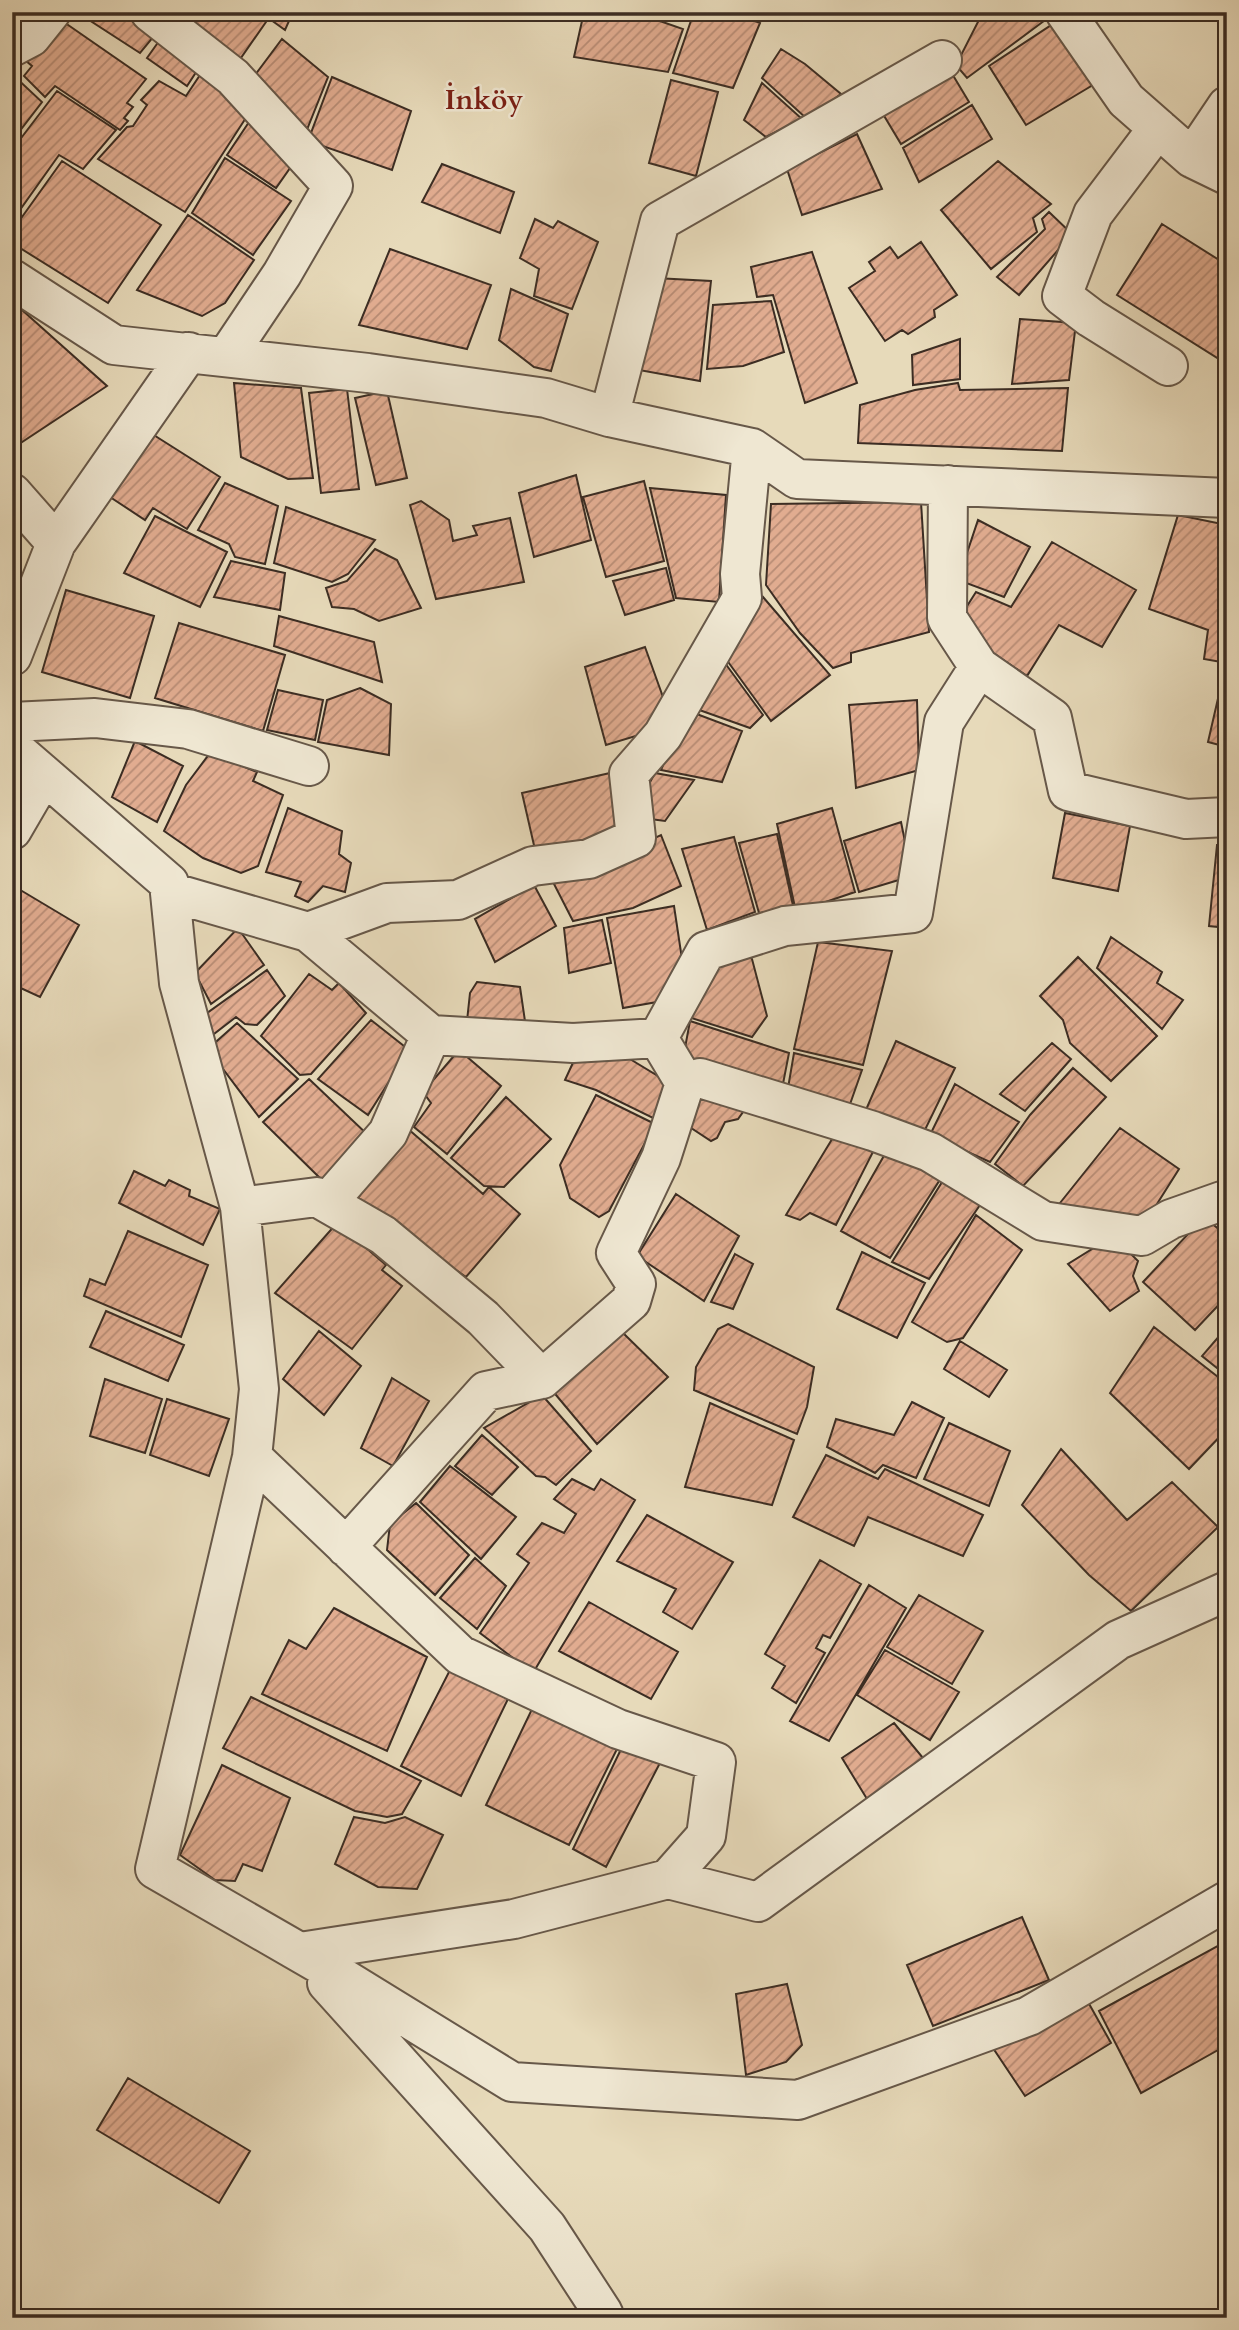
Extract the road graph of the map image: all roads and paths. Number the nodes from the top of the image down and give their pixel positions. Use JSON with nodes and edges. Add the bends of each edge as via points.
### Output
{"nodes":[{"id":1,"x":51,"y":12,"type":"edge"},
{"id":2,"x":150,"y":12,"type":"edge"},
{"id":3,"x":1065,"y":12,"type":"edge"},
{"id":4,"x":12,"y":47,"type":"edge"},
{"id":5,"x":942,"y":60,"type":"dead end"},
{"id":6,"x":1227,"y":106,"type":"edge"},
{"id":7,"x":1158,"y":128,"type":"junction"},
{"id":8,"x":1192,"y":158,"type":"junction"},
{"id":9,"x":1227,"y":175,"type":"edge"},
{"id":10,"x":12,"y":279,"type":"edge"},
{"id":11,"x":189,"y":352,"type":"junction"},
{"id":12,"x":227,"y":356,"type":"junction"},
{"id":13,"x":1168,"y":366,"type":"dead end"},
{"id":14,"x":609,"y":417,"type":"junction"},
{"id":15,"x":752,"y":448,"type":"junction"},
{"id":16,"x":948,"y":485,"type":"junction"},
{"id":17,"x":12,"y":493,"type":"edge"},
{"id":18,"x":1227,"y":498,"type":"edge"},
{"id":19,"x":56,"y":543,"type":"junction"},
{"id":20,"x":12,"y":656,"type":"edge"},
{"id":21,"x":979,"y":667,"type":"junction"},
{"id":22,"x":12,"y":722,"type":"edge"},
{"id":23,"x":12,"y":747,"type":"edge"},
{"id":24,"x":309,"y":766,"type":"dead end"},
{"id":25,"x":44,"y":775,"type":"junction"},
{"id":26,"x":1227,"y":817,"type":"edge"},
{"id":27,"x":12,"y":830,"type":"edge"},
{"id":28,"x":170,"y":892,"type":"junction"},
{"id":29,"x":308,"y":932,"type":"junction"},
{"id":30,"x":430,"y":1035,"type":"junction"},
{"id":31,"x":658,"y":1038,"type":"junction"},
{"id":32,"x":685,"y":1083,"type":"junction"},
{"id":33,"x":327,"y":1203,"type":"junction"},
{"id":34,"x":1227,"y":1204,"type":"edge"},
{"id":35,"x":240,"y":1207,"type":"junction"},
{"id":36,"x":542,"y":1379,"type":"junction"},
{"id":37,"x":252,"y":1457,"type":"junction"},
{"id":38,"x":346,"y":1546,"type":"junction"},
{"id":39,"x":1227,"y":1591,"type":"edge"},
{"id":40,"x":668,"y":1879,"type":"junction"},
{"id":41,"x":1227,"y":1901,"type":"edge"},
{"id":42,"x":300,"y":1952,"type":"junction"},
{"id":43,"x":601,"y":2318,"type":"edge"}],
"edges":[{"from":1,"to":4,"type":"street","via":[[30,37]]},
{"from":2,"to":12,"type":"street","via":[[233,77],[333,186]]},
{"from":3,"to":7,"type":"street","via":[[1126,100]]},
{"from":5,"to":14,"type":"street","via":[[660,221]]},
{"from":6,"to":8,"type":"street"},
{"from":7,"to":8,"type":"street"},
{"from":7,"to":13,"type":"street","via":[[1093,214],[1062,296]]},
{"from":8,"to":9,"type":"street"},
{"from":10,"to":11,"type":"street","via":[[114,345]]},
{"from":11,"to":12,"type":"street"},
{"from":11,"to":19,"type":"street"},
{"from":12,"to":14,"type":"street","via":[[546,398]]},
{"from":14,"to":15,"type":"street"},
{"from":15,"to":16,"type":"street","via":[[797,479]]},
{"from":15,"to":29,"type":"street","via":[[740,573],[742,598],[663,735],[629,774],[636,838],[589,859],[533,866],[458,901],[387,903]]},
{"from":16,"to":18,"type":"street"},
{"from":16,"to":21,"type":"street","via":[[947,618]]},
{"from":17,"to":19,"type":"street"},
{"from":19,"to":20,"type":"street"},
{"from":21,"to":26,"type":"street","via":[[1052,718],[1068,791],[1186,819]]},
{"from":21,"to":31,"type":"street","via":[[944,722],[913,913],[785,926],[706,951]]},
{"from":22,"to":24,"type":"street","via":[[95,718],[188,729]]},
{"from":23,"to":25,"type":"street"},
{"from":25,"to":27,"type":"street"},
{"from":25,"to":28,"type":"street","via":[[169,883]]},
{"from":28,"to":29,"type":"street"},
{"from":28,"to":35,"type":"street","via":[[179,982]]},
{"from":29,"to":30,"type":"street"},
{"from":30,"to":31,"type":"street","via":[[573,1043]]},
{"from":30,"to":33,"type":"street","via":[[388,1133]]},
{"from":31,"to":32,"type":"street"},
{"from":32,"to":34,"type":"street","via":[[699,1078],[896,1139],[930,1153],[1043,1221],[1142,1236],[1171,1219],[1222,1201]]},
{"from":32,"to":36,"type":"street","via":[[661,1158],[616,1253],[636,1284],[631,1301]]},
{"from":33,"to":35,"type":"street","via":[[317,1196]]},
{"from":33,"to":36,"type":"street","via":[[383,1235],[483,1318]]},
{"from":35,"to":37,"type":"street","via":[[259,1389]]},
{"from":36,"to":38,"type":"street","via":[[486,1391]]},
{"from":37,"to":38,"type":"street"},
{"from":37,"to":42,"type":"street","via":[[155,1869]]},
{"from":38,"to":40,"type":"street","via":[[460,1655],[618,1729],[716,1762],[706,1836]]},
{"from":39,"to":40,"type":"street","via":[[1118,1640],[758,1902]]},
{"from":40,"to":42,"type":"street","via":[[514,1919]]},
{"from":41,"to":42,"type":"street","via":[[1029,2015],[798,2100],[512,2082]]},
{"from":42,"to":43,"type":"street","via":[[547,2227],[603,2313]]}]}
